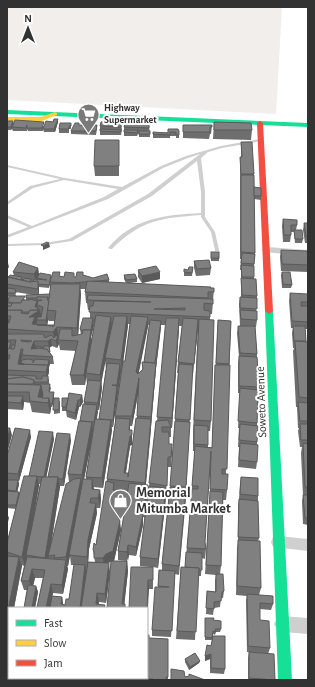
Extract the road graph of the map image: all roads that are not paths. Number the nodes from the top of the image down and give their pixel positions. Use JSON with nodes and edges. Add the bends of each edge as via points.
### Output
{"nodes":[{"id":1,"x":7,"y":112,"type":"edge"},
{"id":2,"x":55,"y":114,"type":"junction"},
{"id":3,"x":7,"y":120,"type":"edge"},
{"id":4,"x":260,"y":123,"type":"junction"},
{"id":5,"x":308,"y":125,"type":"edge"},
{"id":6,"x":260,"y":140,"type":"junction"},
{"id":7,"x":207,"y":152,"type":"junction"},
{"id":8,"x":199,"y":158,"type":"junction"},
{"id":9,"x":7,"y":166,"type":"edge"},
{"id":10,"x":65,"y":179,"type":"junction"},
{"id":11,"x":123,"y":189,"type":"junction"},
{"id":12,"x":7,"y":204,"type":"edge"},
{"id":13,"x":203,"y":214,"type":"junction"},
{"id":14,"x":7,"y":216,"type":"edge"},
{"id":15,"x":30,"y":227,"type":"junction"},
{"id":16,"x":7,"y":237,"type":"edge"},
{"id":17,"x":7,"y":245,"type":"edge"},
{"id":18,"x":110,"y":248,"type":"dead end"},
{"id":19,"x":217,"y":250,"type":"edge"},
{"id":20,"x":267,"y":250,"type":"junction"},
{"id":21,"x":308,"y":253,"type":"edge"},
{"id":22,"x":278,"y":542,"type":"junction"},
{"id":23,"x":308,"y":545,"type":"edge"},
{"id":24,"x":282,"y":624,"type":"junction"},
{"id":25,"x":308,"y":626,"type":"edge"},
{"id":26,"x":285,"y":680,"type":"edge"}],
"edges":[{"from":1,"to":2,"type":"main road"},
{"from":2,"to":3,"type":"main road","via":[[42,119]]},
{"from":2,"to":4,"type":"main road"},
{"from":4,"to":5,"type":"main road"},
{"from":4,"to":6,"type":"main road","name":"Soweto Avenue"},
{"from":6,"to":7,"type":"lane"},
{"from":6,"to":20,"type":"main road","name":"Soweto Avenue"},
{"from":7,"to":8,"type":"lane"},
{"from":7,"to":11,"type":"lane","via":[[168,164]]},
{"from":8,"to":13,"type":"lane"},
{"from":8,"to":17,"type":"lane","via":[[150,195],[70,240],[45,244]]},
{"from":9,"to":10,"type":"lane"},
{"from":10,"to":11,"type":"lane"},
{"from":10,"to":12,"type":"lane","via":[[32,187]]},
{"from":11,"to":15,"type":"lane"},
{"from":13,"to":18,"type":"lane","via":[[172,216],[144,222],[127,231]]},
{"from":13,"to":19,"type":"lane","via":[[204,220],[213,232]]},
{"from":14,"to":15,"type":"lane"},
{"from":15,"to":16,"type":"lane"},
{"from":20,"to":21,"type":"street"},
{"from":20,"to":22,"type":"main road","name":"Soweto Avenue"},
{"from":22,"to":23,"type":"street"},
{"from":22,"to":24,"type":"main road","name":"Soweto Avenue"},
{"from":24,"to":25,"type":"street"},
{"from":24,"to":26,"type":"main road","name":"Soweto Avenue"}]}
